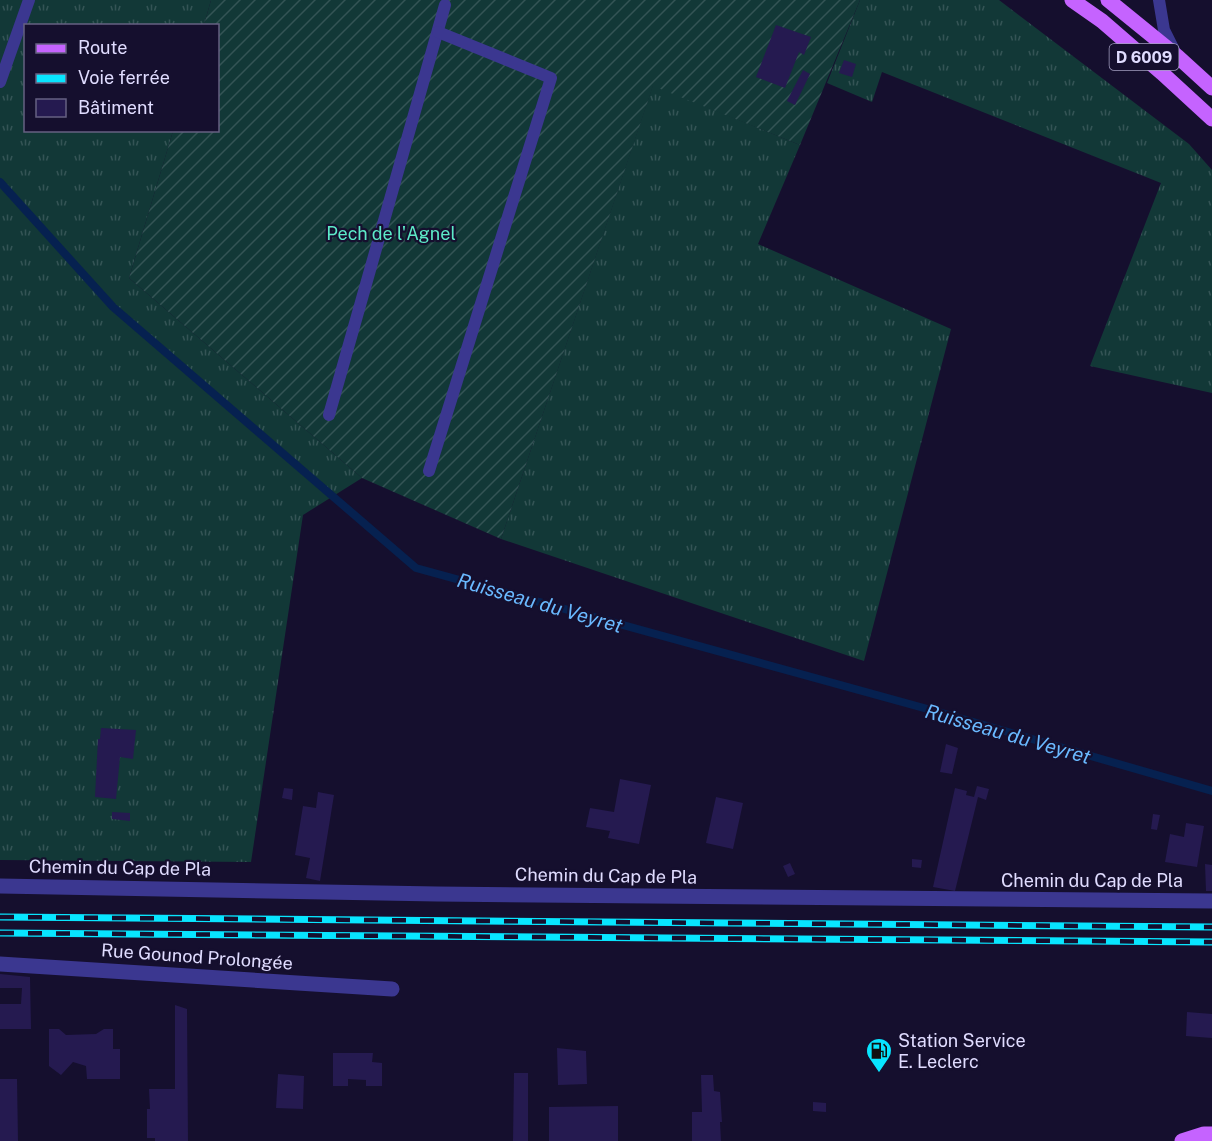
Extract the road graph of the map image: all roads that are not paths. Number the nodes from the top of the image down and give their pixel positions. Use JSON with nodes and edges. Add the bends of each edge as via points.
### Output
{"nodes":[{"id":1,"x":29,"y":0,"type":"edge"},
{"id":2,"x":1072,"y":0,"type":"edge"},
{"id":3,"x":1108,"y":0,"type":"edge"},
{"id":4,"x":1160,"y":0,"type":"edge"},
{"id":5,"x":445,"y":4,"type":"dead end"},
{"id":6,"x":438,"y":32,"type":"junction"},
{"id":7,"x":1177,"y":56,"type":"junction"},
{"id":8,"x":0,"y":82,"type":"edge"},
{"id":9,"x":1212,"y":88,"type":"edge"},
{"id":10,"x":1212,"y":119,"type":"edge"},
{"id":11,"x":329,"y":415,"type":"dead end"},
{"id":12,"x":429,"y":471,"type":"dead end"},
{"id":13,"x":0,"y":886,"type":"edge"},
{"id":14,"x":1212,"y":901,"type":"edge"},
{"id":15,"x":0,"y":964,"type":"edge"},
{"id":16,"x":392,"y":989,"type":"dead end"},
{"id":17,"x":1212,"y":1134,"type":"edge"},
{"id":18,"x":1182,"y":1141,"type":"edge"}],
"edges":[{"from":1,"to":8,"type":"lane"},
{"from":2,"to":10,"type":"main road","number":"D 6009","via":[[1102,21]]},
{"from":3,"to":7,"type":"main road","number":"D 6009"},
{"from":4,"to":7,"type":"lane","via":[[1164,30]]},
{"from":5,"to":6,"type":"lane"},
{"from":6,"to":11,"type":"lane"},
{"from":6,"to":12,"type":"lane","via":[[551,78]]},
{"from":7,"to":9,"type":"main road","number":"D 6009"},
{"from":13,"to":14,"type":"street","name":"Chemin du Cap de Pla"},
{"from":15,"to":16,"type":"street","name":"Rue Gounod Prolongée"},
{"from":17,"to":18,"type":"main road"}]}
